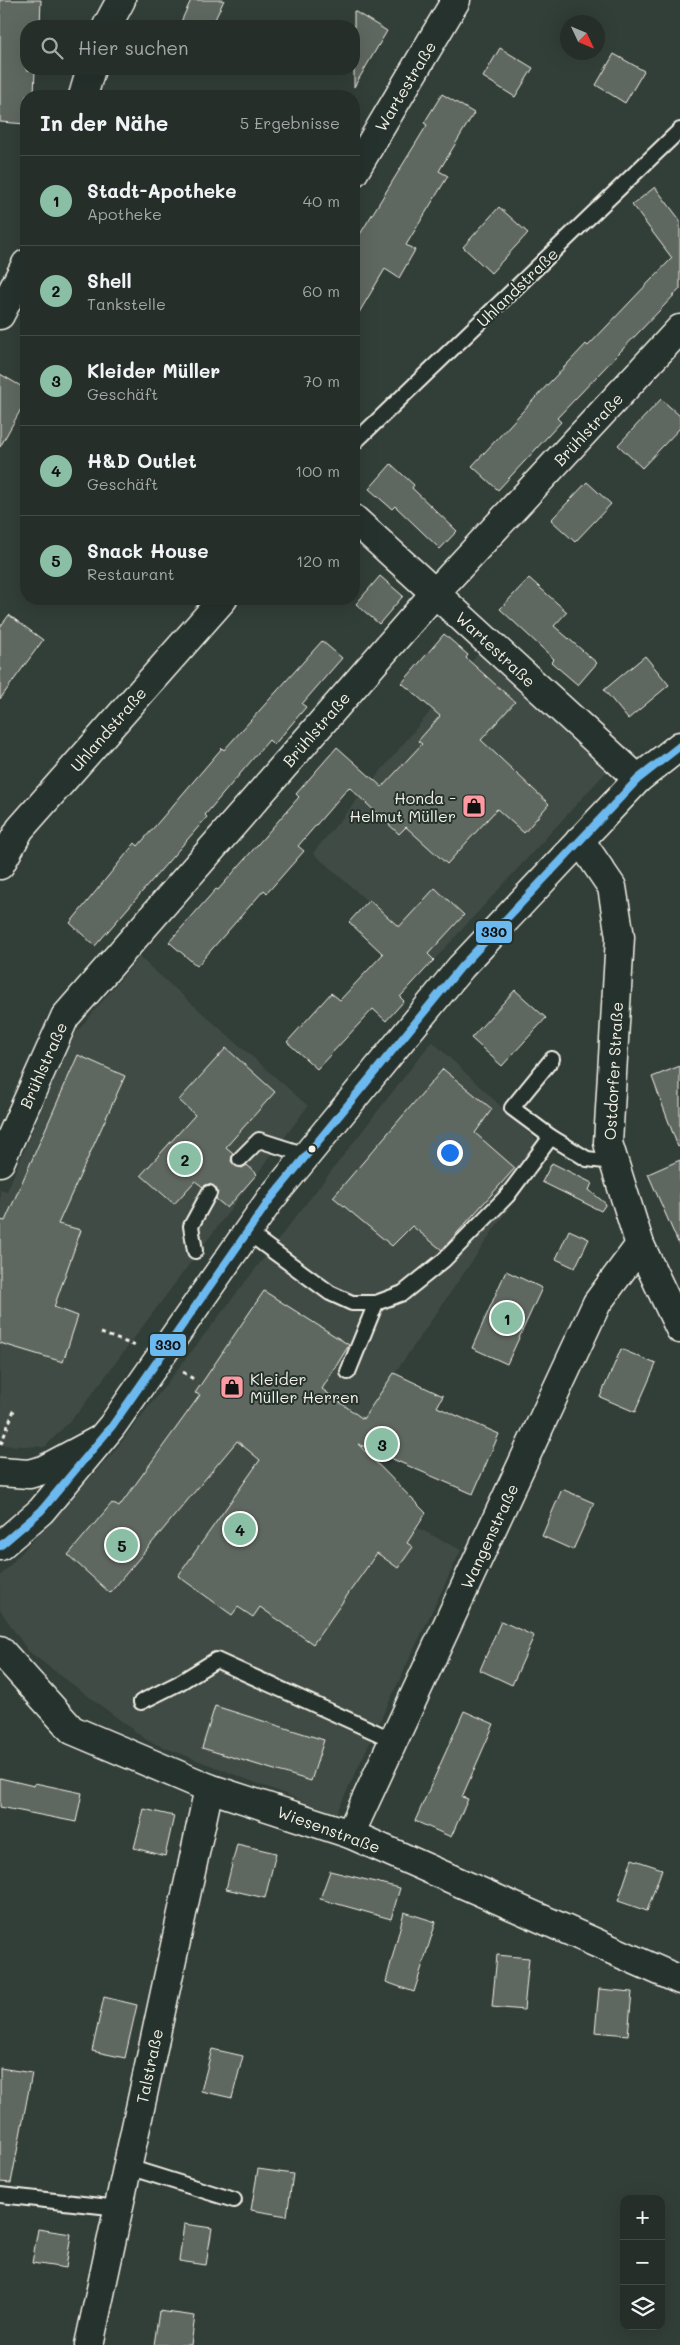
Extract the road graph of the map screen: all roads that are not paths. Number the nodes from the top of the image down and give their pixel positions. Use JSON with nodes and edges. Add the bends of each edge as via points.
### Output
{"nodes":[{"id":1,"x":102,"y":0,"type":"edge"},
{"id":2,"x":121,"y":0,"type":"edge"},
{"id":3,"x":456,"y":0,"type":"edge"},
{"id":4,"x":102,"y":20,"type":"edge"},
{"id":5,"x":109,"y":20,"type":"edge"},
{"id":6,"x":89,"y":75,"type":"edge"},
{"id":7,"x":85,"y":90,"type":"edge"},
{"id":8,"x":680,"y":130,"type":"edge"},
{"id":9,"x":360,"y":162,"type":"edge"},
{"id":10,"x":20,"y":285,"type":"edge"},
{"id":11,"x":0,"y":315,"type":"edge"},
{"id":12,"x":680,"y":329,"type":"edge"},
{"id":13,"x":360,"y":437,"type":"edge"},
{"id":14,"x":360,"y":524,"type":"edge"},
{"id":15,"x":435,"y":593,"type":"junction"},
{"id":16,"x":219,"y":605,"type":"edge"},
{"id":17,"x":680,"y":746,"type":"edge"},
{"id":18,"x":638,"y":779,"type":"junction"},
{"id":19,"x":580,"y":840,"type":"junction"},
{"id":20,"x":0,"y":865,"type":"edge"},
{"id":21,"x":552,"y":1058,"type":"dead end"},
{"id":22,"x":551,"y":1137,"type":"junction"},
{"id":23,"x":306,"y":1155,"type":"junction"},
{"id":24,"x":240,"y":1159,"type":"dead end"},
{"id":25,"x":0,"y":1162,"type":"edge"},
{"id":26,"x":614,"y":1162,"type":"junction"},
{"id":27,"x":209,"y":1193,"type":"dead end"},
{"id":28,"x":248,"y":1232,"type":"junction"},
{"id":29,"x":640,"y":1246,"type":"junction"},
{"id":30,"x":195,"y":1252,"type":"dead end"},
{"id":31,"x":376,"y":1303,"type":"junction"},
{"id":32,"x":680,"y":1329,"type":"edge"},
{"id":33,"x":348,"y":1372,"type":"dead end"},
{"id":34,"x":102,"y":1438,"type":"junction"},
{"id":35,"x":0,"y":1472,"type":"edge"},
{"id":36,"x":0,"y":1546,"type":"edge"},
{"id":37,"x":0,"y":1650,"type":"edge"},
{"id":38,"x":141,"y":1702,"type":"dead end"},
{"id":39,"x":393,"y":1740,"type":"junction"},
{"id":40,"x":210,"y":1788,"type":"junction"},
{"id":41,"x":350,"y":1834,"type":"junction"},
{"id":42,"x":680,"y":1980,"type":"edge"},
{"id":43,"x":128,"y":2167,"type":"junction"},
{"id":44,"x":0,"y":2195,"type":"edge"},
{"id":45,"x":234,"y":2200,"type":"dead end"},
{"id":46,"x":119,"y":2208,"type":"junction"},
{"id":47,"x":89,"y":2345,"type":"edge"}],
"edges":[{"from":1,"to":4,"type":"street"},
{"from":2,"to":5,"type":"street"},
{"from":3,"to":9,"type":"street","name":"Wartestraße"},
{"from":6,"to":7,"type":"street"},
{"from":8,"to":13,"type":"lane","name":"Uhlandstraße"},
{"from":10,"to":11,"type":"street"},
{"from":12,"to":15,"type":"street","name":"Brühlstraße"},
{"from":14,"to":15,"type":"street","name":"Wartestraße"},
{"from":15,"to":18,"type":"street","name":"Wartestraße"},
{"from":15,"to":25,"type":"street","name":"Brühlstraße","via":[[65,1017]]},
{"from":16,"to":20,"type":"street","name":"Uhlandstraße","via":[[20,829]]},
{"from":17,"to":18,"type":"street"},
{"from":18,"to":19,"type":"street"},
{"from":19,"to":23,"type":"street","via":[[461,966]]},
{"from":19,"to":26,"type":"street","name":"Ostdorfer Straße","via":[[612,887],[620,936],[608,1143]]},
{"from":21,"to":22,"type":"lane","via":[[512,1108]]},
{"from":22,"to":26,"type":"lane","via":[[587,1159]]},
{"from":22,"to":31,"type":"lane","via":[[508,1196],[444,1260],[403,1293]]},
{"from":23,"to":24,"type":"lane","via":[[259,1140]]},
{"from":23,"to":28,"type":"street"},
{"from":26,"to":29,"type":"street","name":"Ostdorfer Straße"},
{"from":27,"to":30,"type":"lane","via":[[191,1226]]},
{"from":28,"to":31,"type":"lane","via":[[330,1293],[352,1303]]},
{"from":28,"to":34,"type":"street"},
{"from":29,"to":32,"type":"street","name":"Ostdorfer Straße"},
{"from":29,"to":39,"type":"street","name":"Wangenstraße","via":[[598,1303]]},
{"from":31,"to":33,"type":"lane"},
{"from":34,"to":35,"type":"street","via":[[43,1470],[29,1474]]},
{"from":34,"to":36,"type":"street","via":[[41,1511]]},
{"from":37,"to":40,"type":"street","name":"Wiesenstraße","via":[[72,1730]]},
{"from":38,"to":39,"type":"lane","via":[[216,1660]]},
{"from":39,"to":41,"type":"street","name":"Wangenstraße"},
{"from":40,"to":41,"type":"street","name":"Wiesenstraße"},
{"from":40,"to":43,"type":"street","name":"Talstraße"},
{"from":41,"to":42,"type":"street","name":"Wiesenstraße"},
{"from":43,"to":45,"type":"lane"},
{"from":43,"to":46,"type":"street","name":"Talstraße"},
{"from":44,"to":46,"type":"lane"},
{"from":46,"to":47,"type":"street","name":"Talstraße"}]}
